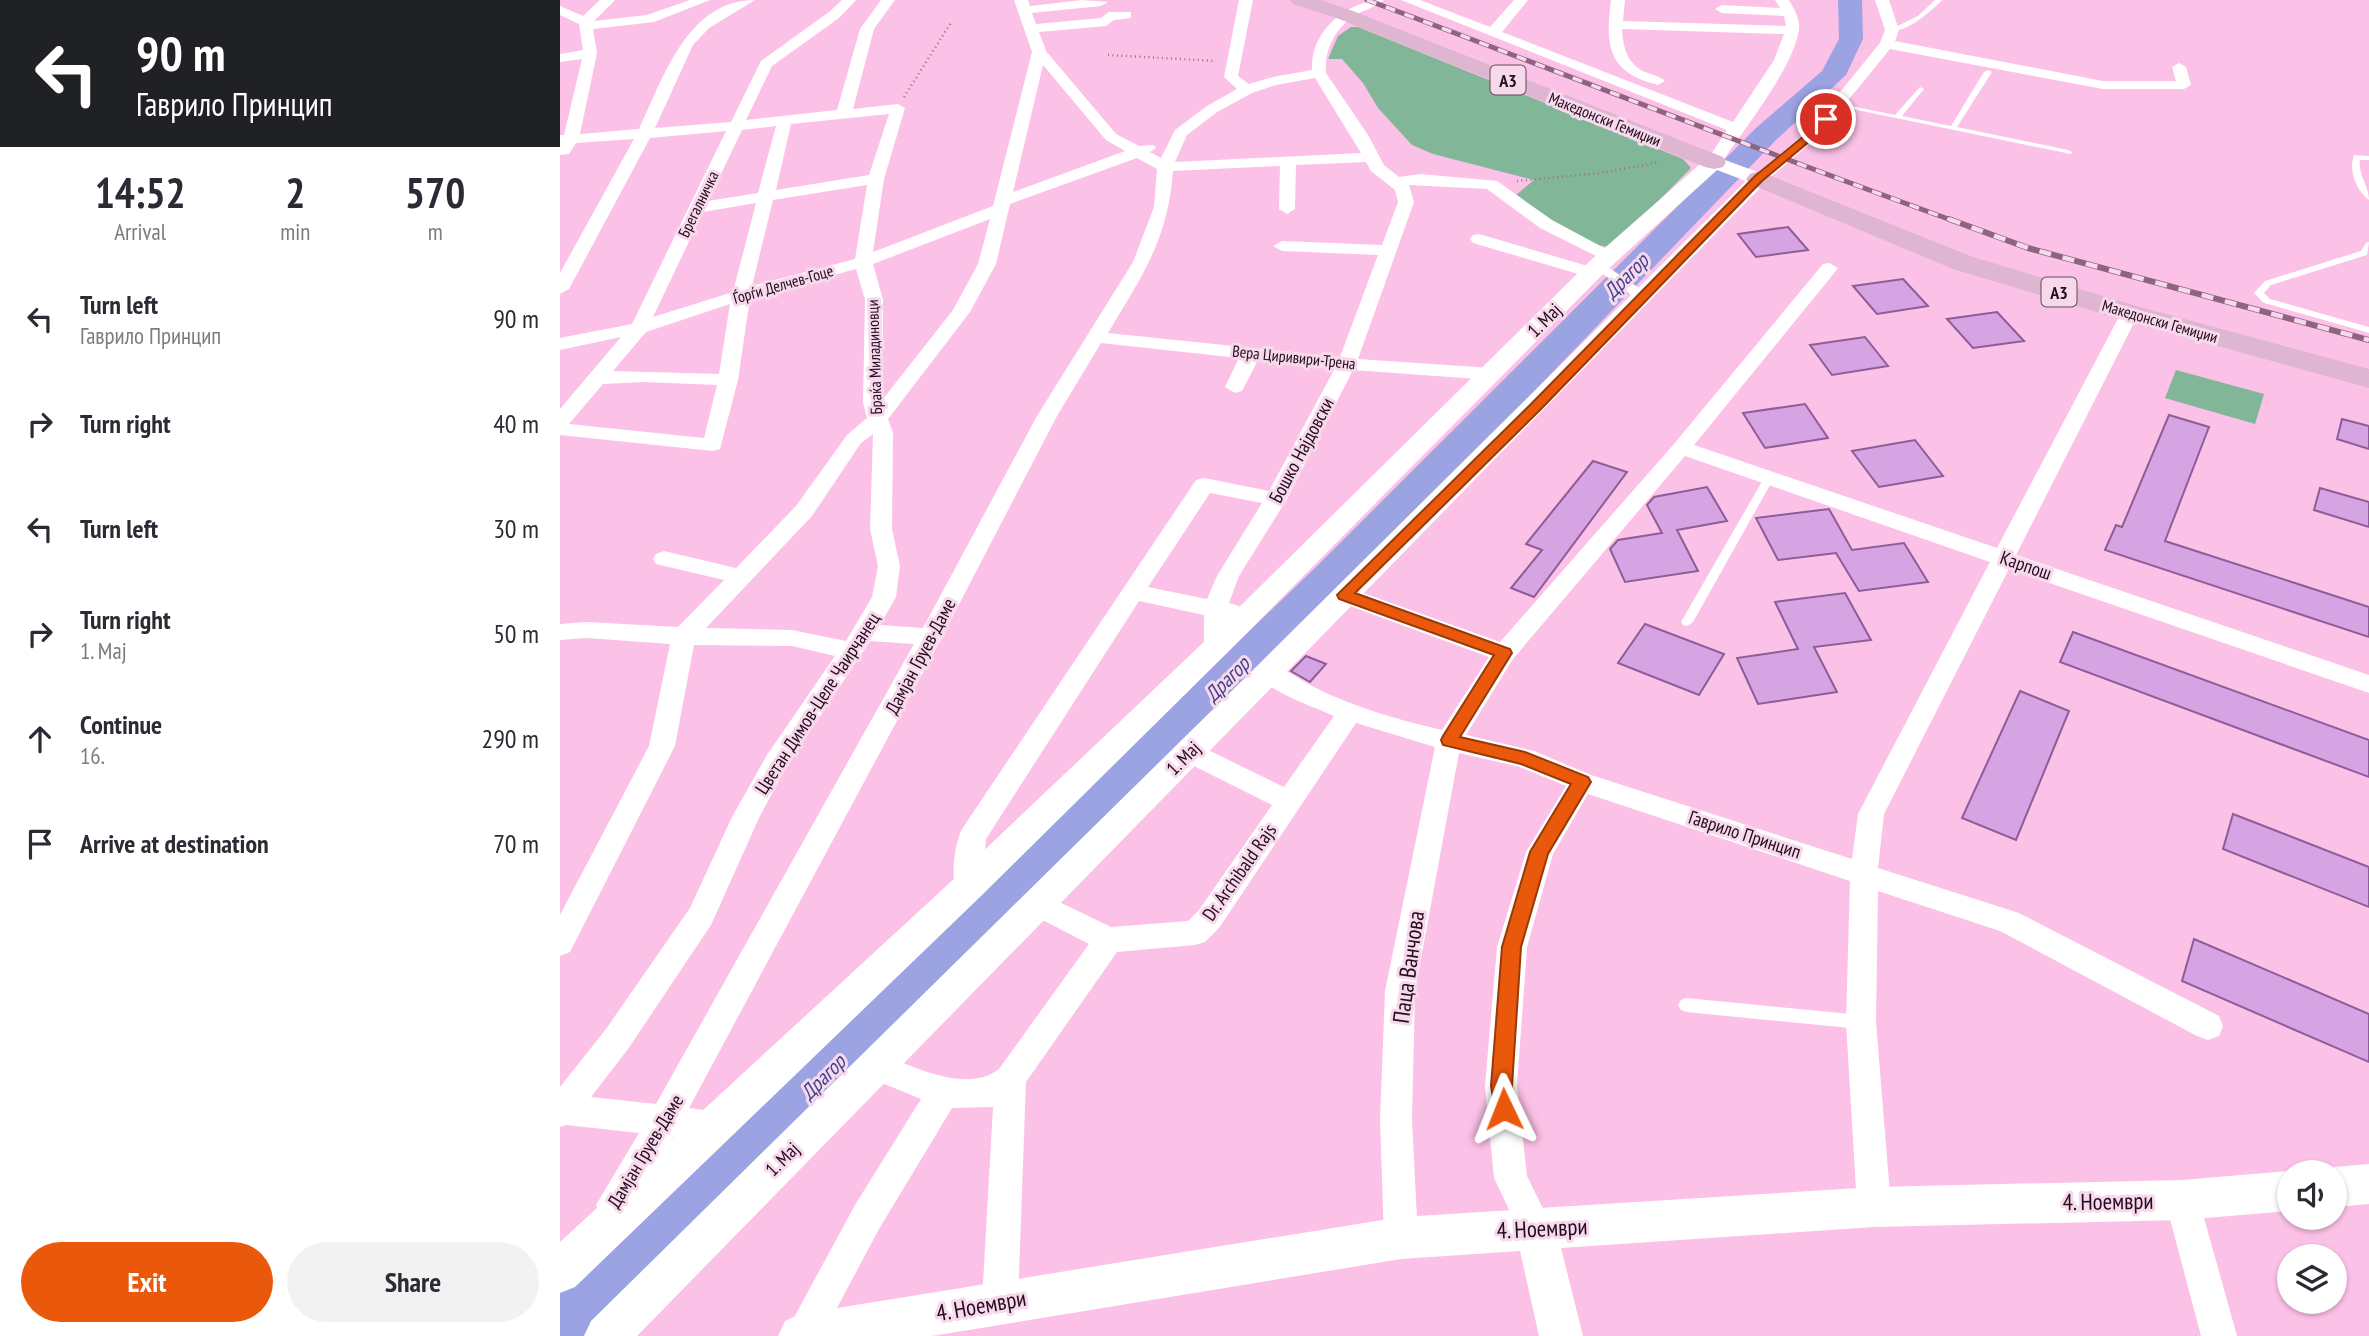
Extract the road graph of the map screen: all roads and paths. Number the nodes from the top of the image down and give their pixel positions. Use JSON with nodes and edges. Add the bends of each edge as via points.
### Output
{"nodes":[{"id":1,"x":608,"y":0,"type":"edge"},
{"id":2,"x":703,"y":0,"type":"edge"},
{"id":3,"x":748,"y":0,"type":"edge"},
{"id":4,"x":849,"y":0,"type":"edge"},
{"id":5,"x":888,"y":0,"type":"edge"},
{"id":6,"x":1247,"y":0,"type":"edge"},
{"id":7,"x":1300,"y":0,"type":"edge"},
{"id":8,"x":1377,"y":0,"type":"edge"},
{"id":9,"x":1408,"y":0,"type":"edge"},
{"id":10,"x":1521,"y":0,"type":"edge"},
{"id":11,"x":1618,"y":0,"type":"edge"},
{"id":12,"x":1939,"y":0,"type":"edge"},
{"id":13,"x":1885,"y":1,"type":"edge"},
{"id":14,"x":1101,"y":2,"type":"dead end"},
{"id":15,"x":1023,"y":5,"type":"edge"},
{"id":16,"x":1786,"y":6,"type":"edge"},
{"id":17,"x":1722,"y":9,"type":"dead end"},
{"id":18,"x":560,"y":10,"type":"edge"},
{"id":19,"x":1126,"y":15,"type":"dead end"},
{"id":20,"x":1346,"y":15,"type":"junction"},
{"id":21,"x":952,"y":21,"type":"dead end"},
{"id":22,"x":586,"y":24,"type":"junction"},
{"id":23,"x":1615,"y":25,"type":"junction"},
{"id":24,"x":1032,"y":28,"type":"junction"},
{"id":25,"x":1792,"y":30,"type":"junction"},
{"id":26,"x":1491,"y":33,"type":"junction"},
{"id":27,"x":1889,"y":37,"type":"junction"},
{"id":28,"x":1039,"y":52,"type":"junction"},
{"id":29,"x":590,"y":53,"type":"junction"},
{"id":30,"x":1108,"y":55,"type":"dead end"},
{"id":31,"x":560,"y":58,"type":"edge"},
{"id":32,"x":1234,"y":62,"type":"junction"},
{"id":33,"x":1052,"y":66,"type":"junction"},
{"id":34,"x":2179,"y":67,"type":"dead end"},
{"id":35,"x":1033,"y":70,"type":"junction"},
{"id":36,"x":1988,"y":72,"type":"dead end"},
{"id":37,"x":1320,"y":73,"type":"junction"},
{"id":38,"x":1920,"y":89,"type":"dead end"},
{"id":39,"x":1247,"y":90,"type":"junction"},
{"id":40,"x":1838,"y":105,"type":"junction"},
{"id":41,"x":898,"y":108,"type":"junction"},
{"id":42,"x":844,"y":113,"type":"junction"},
{"id":43,"x":1898,"y":116,"type":"junction"},
{"id":44,"x":785,"y":120,"type":"junction"},
{"id":45,"x":737,"y":126,"type":"junction"},
{"id":46,"x":1736,"y":128,"type":"junction"},
{"id":47,"x":1953,"y":128,"type":"junction"},
{"id":48,"x":1180,"y":133,"type":"junction"},
{"id":49,"x":644,"y":134,"type":"junction"},
{"id":50,"x":565,"y":140,"type":"edge"},
{"id":51,"x":2068,"y":152,"type":"dead end"},
{"id":52,"x":1139,"y":153,"type":"junction"},
{"id":53,"x":560,"y":154,"type":"edge"},
{"id":54,"x":1370,"y":157,"type":"junction"},
{"id":55,"x":1705,"y":158,"type":"junction"},
{"id":56,"x":2369,"y":158,"type":"edge"},
{"id":57,"x":1288,"y":160,"type":"junction"},
{"id":58,"x":1166,"y":167,"type":"junction"},
{"id":59,"x":876,"y":179,"type":"junction"},
{"id":60,"x":1759,"y":179,"type":"junction"},
{"id":61,"x":1396,"y":182,"type":"junction"},
{"id":62,"x":1487,"y":182,"type":"junction"},
{"id":63,"x":768,"y":195,"type":"junction"},
{"id":64,"x":2369,"y":198,"type":"edge"},
{"id":65,"x":1003,"y":205,"type":"junction"},
{"id":66,"x":695,"y":208,"type":"junction"},
{"id":67,"x":1287,"y":209,"type":"dead end"},
{"id":68,"x":1479,"y":239,"type":"dead end"},
{"id":69,"x":2369,"y":245,"type":"edge"},
{"id":70,"x":1282,"y":246,"type":"dead end"},
{"id":71,"x":1388,"y":250,"type":"junction"},
{"id":72,"x":863,"y":262,"type":"junction"},
{"id":73,"x":1602,"y":266,"type":"junction"},
{"id":74,"x":1829,"y":268,"type":"dead end"},
{"id":75,"x":560,"y":289,"type":"edge"},
{"id":76,"x":1639,"y":294,"type":"junction"},
{"id":77,"x":741,"y":295,"type":"junction"},
{"id":78,"x":2130,"y":313,"type":"junction"},
{"id":79,"x":639,"y":328,"type":"junction"},
{"id":80,"x":2369,"y":330,"type":"edge"},
{"id":81,"x":1097,"y":337,"type":"junction"},
{"id":82,"x":560,"y":344,"type":"edge"},
{"id":83,"x":1252,"y":352,"type":"junction"},
{"id":84,"x":1347,"y":364,"type":"junction"},
{"id":85,"x":1491,"y":374,"type":"junction"},
{"id":86,"x":597,"y":378,"type":"junction"},
{"id":87,"x":2369,"y":379,"type":"edge"},
{"id":88,"x":728,"y":380,"type":"junction"},
{"id":89,"x":1236,"y":387,"type":"dead end"},
{"id":90,"x":878,"y":419,"type":"junction"},
{"id":91,"x":560,"y":422,"type":"edge"},
{"id":92,"x":560,"y":429,"type":"edge"},
{"id":93,"x":1681,"y":448,"type":"junction"},
{"id":94,"x":1769,"y":478,"type":"junction"},
{"id":95,"x":1276,"y":499,"type":"junction"},
{"id":96,"x":2004,"y":557,"type":"junction"},
{"id":97,"x":664,"y":559,"type":"dead end"},
{"id":98,"x":739,"y":576,"type":"junction"},
{"id":99,"x":1132,"y":592,"type":"junction"},
{"id":100,"x":1344,"y":595,"type":"junction"},
{"id":101,"x":1216,"y":609,"type":"junction"},
{"id":102,"x":1248,"y":616,"type":"junction"},
{"id":103,"x":1687,"y":622,"type":"dead end"},
{"id":104,"x":560,"y":632,"type":"edge"},
{"id":105,"x":684,"y":636,"type":"junction"},
{"id":106,"x":930,"y":637,"type":"junction"},
{"id":107,"x":857,"y":641,"type":"junction"},
{"id":108,"x":1216,"y":648,"type":"junction"},
{"id":109,"x":1504,"y":653,"type":"junction"},
{"id":110,"x":1269,"y":673,"type":"junction"},
{"id":111,"x":2369,"y":684,"type":"edge"},
{"id":112,"x":1350,"y":712,"type":"junction"},
{"id":113,"x":1449,"y":740,"type":"junction"},
{"id":114,"x":1189,"y":752,"type":"junction"},
{"id":115,"x":1582,"y":782,"type":"junction"},
{"id":116,"x":1288,"y":801,"type":"junction"},
{"id":117,"x":1864,"y":872,"type":"junction"},
{"id":118,"x":968,"y":887,"type":"junction"},
{"id":119,"x":1037,"y":904,"type":"junction"},
{"id":120,"x":1109,"y":940,"type":"junction"},
{"id":121,"x":560,"y":943,"type":"edge"},
{"id":122,"x":1686,"y":1005,"type":"dead end"},
{"id":123,"x":1861,"y":1022,"type":"junction"},
{"id":124,"x":2208,"y":1026,"type":"dead end"},
{"id":125,"x":876,"y":1066,"type":"junction"},
{"id":126,"x":1010,"y":1079,"type":"junction"},
{"id":127,"x":943,"y":1093,"type":"junction"},
{"id":128,"x":561,"y":1110,"type":"edge"},
{"id":129,"x":664,"y":1122,"type":"junction"},
{"id":130,"x":713,"y":1126,"type":"junction"},
{"id":131,"x":2277,"y":1192,"type":"edge"},
{"id":132,"x":2182,"y":1200,"type":"junction"},
{"id":133,"x":1874,"y":1207,"type":"junction"},
{"id":134,"x":1535,"y":1227,"type":"junction"},
{"id":135,"x":593,"y":1238,"type":"junction"},
{"id":136,"x":1401,"y":1238,"type":"junction"},
{"id":137,"x":560,"y":1272,"type":"edge"},
{"id":138,"x":1000,"y":1301,"type":"junction"},
{"id":139,"x":606,"y":1336,"type":"edge"},
{"id":140,"x":801,"y":1336,"type":"edge"},
{"id":141,"x":1561,"y":1336,"type":"edge"},
{"id":142,"x":2219,"y":1336,"type":"edge"}],
"edges":[{"from":1,"to":22,"type":"street"},
{"from":2,"to":22,"type":"street","via":[[649,19]]},
{"from":3,"to":49,"type":"street","via":[[704,25],[687,44]]},
{"from":4,"to":45,"type":"street","name":"Брегалничка","via":[[766,64]]},
{"from":5,"to":42,"type":"street","via":[[867,29]]},
{"from":6,"to":32,"type":"street"},
{"from":7,"to":20,"type":"main road","name":"Македонски Гемиџии","number":"A3"},
{"from":8,"to":20,"type":"street"},
{"from":9,"to":26,"type":"street"},
{"from":10,"to":26,"type":"street"},
{"from":11,"to":23,"type":"street"},
{"from":12,"to":27,"type":"lane"},
{"from":13,"to":27,"type":"street"},
{"from":14,"to":15,"type":"street"},
{"from":15,"to":24,"type":"street"},
{"from":16,"to":17,"type":"street","name":"1. Мај"},
{"from":16,"to":25,"type":"street","name":"1. Мај"},
{"from":18,"to":22,"type":"street"},
{"from":19,"to":24,"type":"street","via":[[1109,16],[1106,22]]},
{"from":20,"to":37,"type":"street","via":[[1322,50]]},
{"from":20,"to":55,"type":"main road","name":"Македонски Гемиџии","number":"A3"},
{"from":21,"to":41,"type":"path"},
{"from":22,"to":29,"type":"street"},
{"from":23,"to":25,"type":"street"},
{"from":23,"to":46,"type":"street","via":[[1619,56],[1632,71],[1698,100]]},
{"from":24,"to":28,"type":"street"},
{"from":25,"to":46,"type":"street","name":"1. Мај","via":[[1782,60]]},
{"from":26,"to":46,"type":"street"},
{"from":27,"to":34,"type":"street","via":[[2103,85],[2183,85]]},
{"from":27,"to":40,"type":"street"},
{"from":28,"to":33,"type":"street"},
{"from":28,"to":35,"type":"street"},
{"from":29,"to":31,"type":"street"},
{"from":29,"to":50,"type":"street"},
{"from":30,"to":32,"type":"path"},
{"from":32,"to":39,"type":"street","via":[[1231,78]]},
{"from":33,"to":35,"type":"street"},
{"from":33,"to":52,"type":"street","via":[[1111,137]]},
{"from":35,"to":65,"type":"street"},
{"from":36,"to":47,"type":"lane"},
{"from":37,"to":39,"type":"street"},
{"from":37,"to":54,"type":"street"},
{"from":38,"to":43,"type":"lane"},
{"from":39,"to":48,"type":"street"},
{"from":40,"to":43,"type":"lane"},
{"from":40,"to":60,"type":"street","via":[[1814,133]]},
{"from":41,"to":42,"type":"street"},
{"from":41,"to":59,"type":"street","name":"Браќа Миладиновци"},
{"from":42,"to":44,"type":"street"},
{"from":43,"to":47,"type":"lane"},
{"from":44,"to":45,"type":"street"},
{"from":44,"to":63,"type":"street"},
{"from":45,"to":49,"type":"street"},
{"from":45,"to":66,"type":"street","name":"Брегалничка"},
{"from":46,"to":55,"type":"street","name":"1. Мај"},
{"from":47,"to":51,"type":"lane"},
{"from":48,"to":52,"type":"street","name":"Ѓорѓи Делчев-Гоце"},
{"from":48,"to":58,"type":"street","name":"Дамјан Груев-Даме"},
{"from":49,"to":50,"type":"street"},
{"from":49,"to":75,"type":"street"},
{"from":50,"to":53,"type":"street"},
{"from":52,"to":58,"type":"street"},
{"from":52,"to":65,"type":"street","name":"Ѓорѓи Делчев-Гоце"},
{"from":54,"to":57,"type":"street"},
{"from":54,"to":61,"type":"street"},
{"from":55,"to":60,"type":"street","number":"A3"},
{"from":55,"to":62,"type":"path"},
{"from":55,"to":73,"type":"street","name":"1. Мај"},
{"from":56,"to":64,"type":"lane","via":[[2357,157],[2355,163]]},
{"from":57,"to":58,"type":"street"},
{"from":57,"to":67,"type":"street"},
{"from":58,"to":81,"type":"street","name":"Дамјан Груев-Даме","via":[[1162,207],[1142,262]]},
{"from":59,"to":63,"type":"street"},
{"from":59,"to":72,"type":"street","name":"Браќа Миладиновци"},
{"from":60,"to":76,"type":"street","name":"1. Мај"},
{"from":60,"to":78,"type":"main road","name":"Македонски Гемиџии","number":"A3","via":[[1963,263]]},
{"from":61,"to":62,"type":"street"},
{"from":61,"to":71,"type":"street","name":"Бошко Најдовски","via":[[1403,188],[1406,202]]},
{"from":62,"to":73,"type":"street"},
{"from":63,"to":66,"type":"street"},
{"from":63,"to":77,"type":"street"},
{"from":65,"to":72,"type":"street","name":"Ѓорѓи Делчев-Гоце"},
{"from":65,"to":90,"type":"street","via":[[987,264],[961,312]]},
{"from":66,"to":79,"type":"street","name":"Брегалничка"},
{"from":68,"to":73,"type":"street"},
{"from":69,"to":80,"type":"lane","via":[[2364,253],[2268,284],[2259,293],[2277,304]]},
{"from":70,"to":71,"type":"street"},
{"from":71,"to":84,"type":"street","name":"Бошко Најдовски"},
{"from":72,"to":77,"type":"street","name":"Ѓорѓи Делчев-Гоце"},
{"from":72,"to":90,"type":"street","name":"Браќа Миладиновци","via":[[874,300],[873,402]]},
{"from":73,"to":76,"type":"street"},
{"from":73,"to":85,"type":"street","name":"1. Мај"},
{"from":74,"to":93,"type":"street"},
{"from":76,"to":100,"type":"street","name":"1. Мај","via":[[1537,405]]},
{"from":77,"to":79,"type":"street","name":"Ѓорѓи Делчев-Гоце"},
{"from":77,"to":88,"type":"street"},
{"from":78,"to":87,"type":"main road","name":"Македонски Гемиџии","number":"A3"},
{"from":78,"to":96,"type":"street"},
{"from":79,"to":82,"type":"street","name":"Ѓорѓи Делчев-Гоце"},
{"from":79,"to":86,"type":"street","name":"Брегалничка"},
{"from":81,"to":83,"type":"street","name":"Вера Циривири-Трена"},
{"from":81,"to":106,"type":"street","name":"Дамјан Груев-Даме","via":[[1047,416]]},
{"from":83,"to":84,"type":"street","name":"Вера Циривири-Трена"},
{"from":83,"to":89,"type":"street"},
{"from":84,"to":85,"type":"street","name":"Вера Циривири-Трена"},
{"from":84,"to":95,"type":"street","name":"Бошко Најдовски"},
{"from":85,"to":102,"type":"street","name":"1. Мај"},
{"from":86,"to":88,"type":"street"},
{"from":86,"to":91,"type":"street","name":"Брегалничка"},
{"from":88,"to":92,"type":"street","via":[[713,444]]},
{"from":90,"to":98,"type":"street","name":"Браќа Миладиновци","via":[[853,439],[804,511]]},
{"from":90,"to":107,"type":"street","name":"Цветан Димов-Целе Чаирчанец","via":[[883,433],[881,529],[889,566],[884,597]]},
{"from":93,"to":94,"type":"street","name":"Карпош"},
{"from":93,"to":109,"type":"street"},
{"from":94,"to":96,"type":"street","name":"Карпош"},
{"from":94,"to":103,"type":"lane"},
{"from":95,"to":99,"type":"street","via":[[1204,485]]},
{"from":95,"to":101,"type":"street","name":"Бошко Најдовски","via":[[1228,576]]},
{"from":96,"to":111,"type":"street","name":"Карпош"},
{"from":96,"to":117,"type":"street","via":[[1871,814]]},
{"from":97,"to":98,"type":"street"},
{"from":98,"to":105,"type":"street","name":"Браќа Миладиновци"},
{"from":99,"to":101,"type":"street"},
{"from":99,"to":118,"type":"street","via":[[972,837]]},
{"from":100,"to":109,"type":"street"},
{"from":100,"to":110,"type":"street","name":"1. Мај"},
{"from":101,"to":102,"type":"street"},
{"from":101,"to":108,"type":"street","name":"Бошко Најдовски"},
{"from":102,"to":108,"type":"street","name":"1. Мај"},
{"from":104,"to":105,"type":"street"},
{"from":105,"to":107,"type":"street"},
{"from":105,"to":121,"type":"street","via":[[662,746]]},
{"from":106,"to":107,"type":"street"},
{"from":106,"to":129,"type":"street","name":"Дамјан Груев-Даме"},
{"from":107,"to":128,"type":"street","name":"Цветан Димов-Целе Чаирчанец","via":[[776,762],[701,916],[617,1039]]},
{"from":108,"to":118,"type":"street","name":"1. Мај"},
{"from":109,"to":113,"type":"street"},
{"from":110,"to":112,"type":"street","name":"Гаврило Принцип"},
{"from":110,"to":114,"type":"street","name":"1. Мај"},
{"from":112,"to":113,"type":"street","name":"Гаврило Принцип"},
{"from":112,"to":116,"type":"street","name":"Dr. Archibald Rajs"},
{"from":113,"to":115,"type":"street","name":"Гаврило Принцип","via":[[1525,758]]},
{"from":113,"to":136,"type":"street","name":"Паца Ванчова","via":[[1400,991],[1396,1120]]},
{"from":114,"to":116,"type":"street"},
{"from":114,"to":119,"type":"street","name":"1. Мај"},
{"from":115,"to":117,"type":"street","name":"Гаврило Принцип"},
{"from":115,"to":134,"type":"street","via":[[1539,852],[1512,947],[1501,1086],[1511,1178]]},
{"from":116,"to":120,"type":"street","name":"Dr. Archibald Rajs","via":[[1195,933]]},
{"from":117,"to":123,"type":"street"},
{"from":117,"to":124,"type":"street","name":"Гаврило Принцип","via":[[2009,922]]},
{"from":118,"to":130,"type":"street","name":"1. Мај"},
{"from":119,"to":120,"type":"street"},
{"from":119,"to":125,"type":"street","name":"1. Мај"},
{"from":120,"to":126,"type":"street"},
{"from":122,"to":123,"type":"lane"},
{"from":123,"to":133,"type":"street"},
{"from":125,"to":127,"type":"street"},
{"from":125,"to":139,"type":"street","name":"1. Мај"},
{"from":126,"to":127,"type":"street","via":[[994,1092]]},
{"from":126,"to":138,"type":"street"},
{"from":127,"to":140,"type":"street","name":"4. Ноември","via":[[866,1217]]},
{"from":128,"to":129,"type":"street"},
{"from":129,"to":130,"type":"street"},
{"from":129,"to":135,"type":"street","name":"Дамјан Груев-Даме"},
{"from":130,"to":135,"type":"street","name":"1. Мај"},
{"from":131,"to":132,"type":"street","name":"4. Ноември"},
{"from":132,"to":133,"type":"street","name":"4. Ноември"},
{"from":132,"to":142,"type":"street"},
{"from":133,"to":134,"type":"street","name":"4. Ноември"},
{"from":134,"to":136,"type":"street","name":"4. Ноември"},
{"from":134,"to":141,"type":"street"},
{"from":135,"to":137,"type":"street","name":"1. Мај"},
{"from":136,"to":138,"type":"street","name":"4. Ноември"},
{"from":138,"to":140,"type":"street","name":"4. Ноември"}]}
